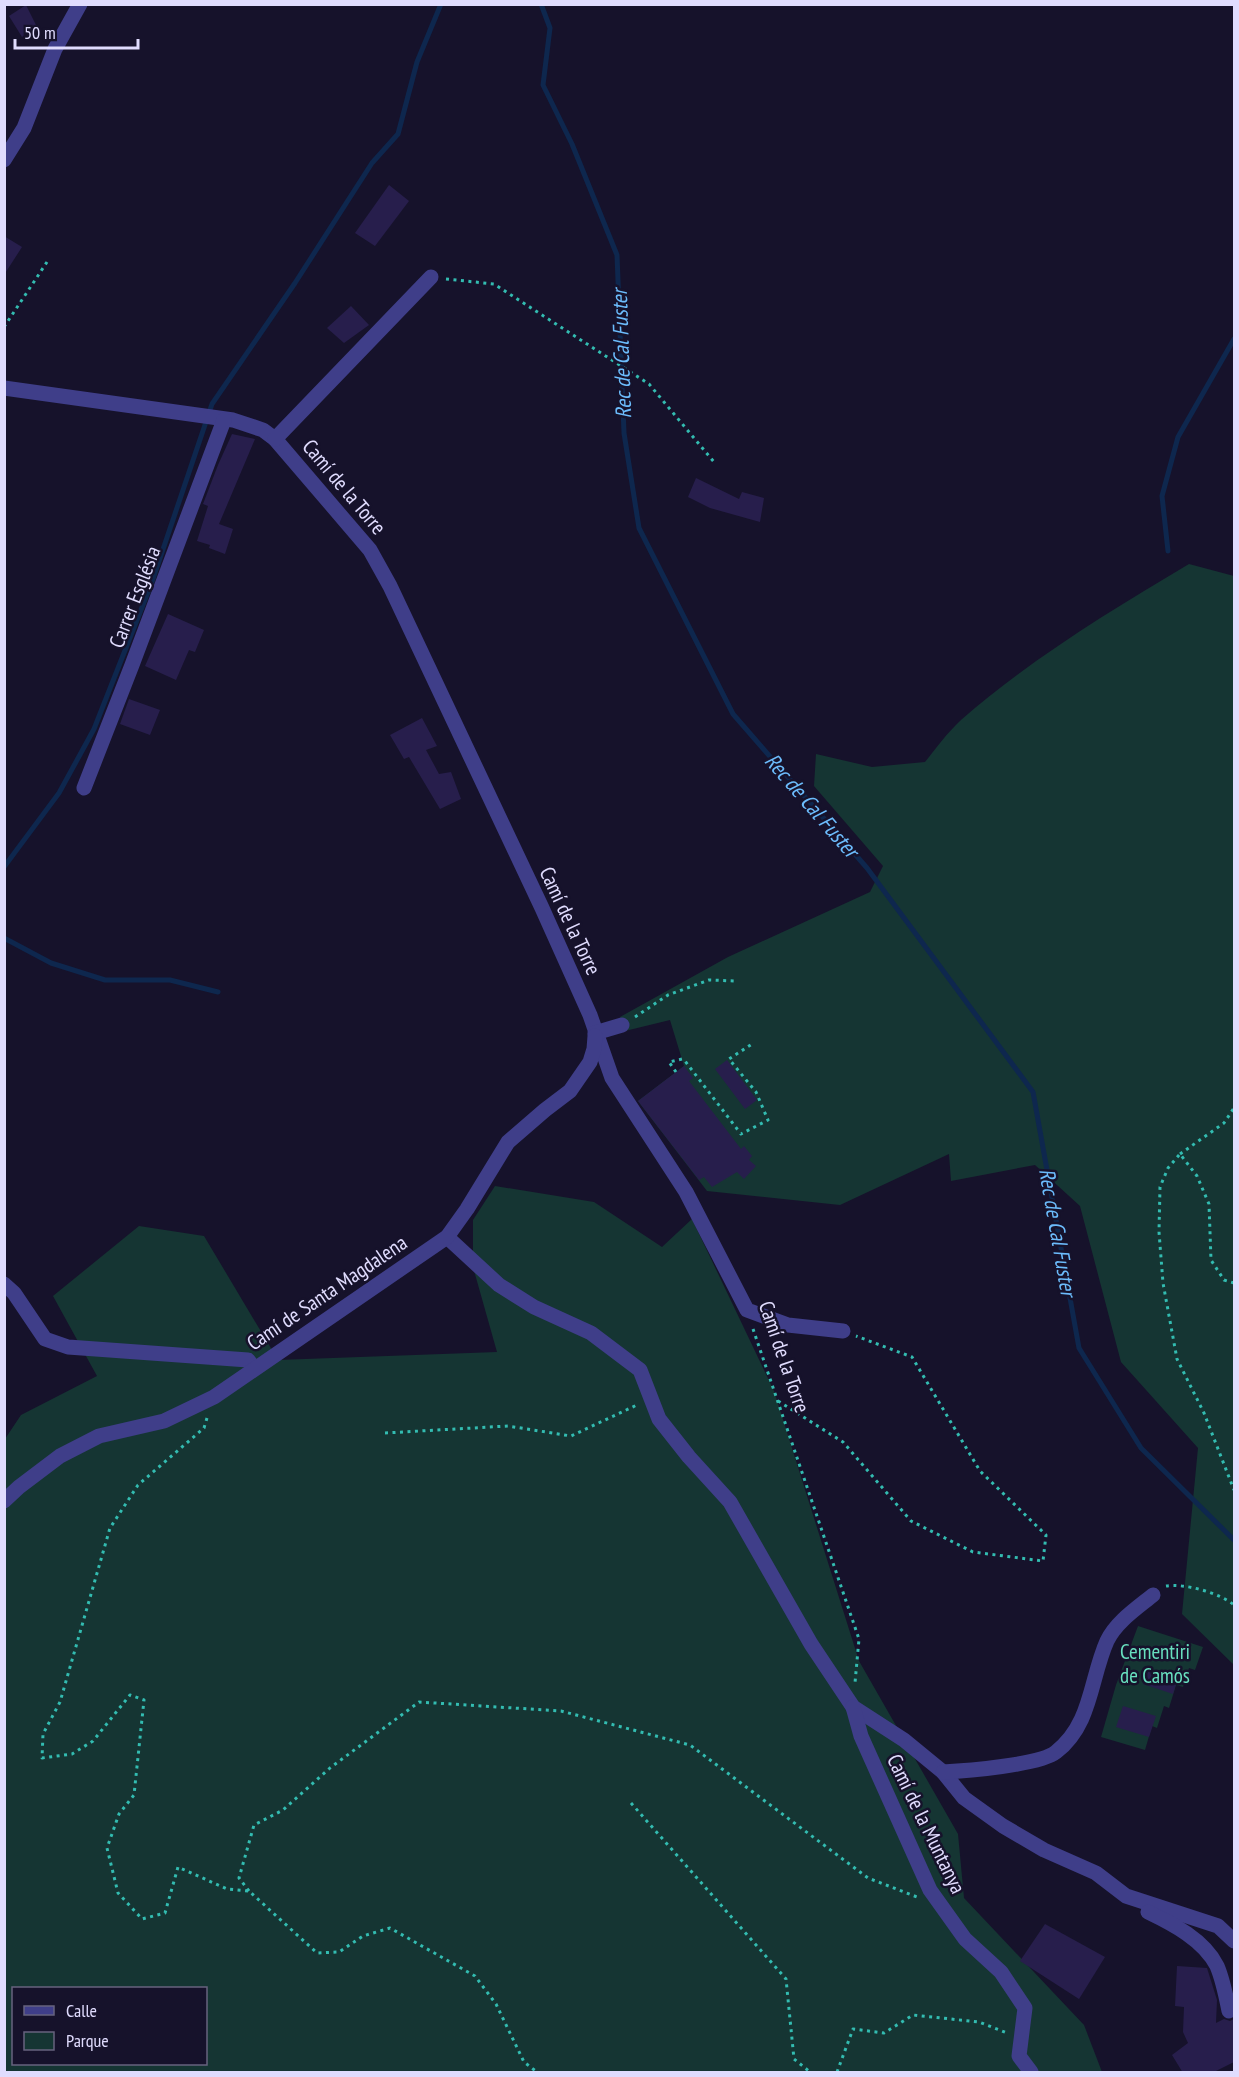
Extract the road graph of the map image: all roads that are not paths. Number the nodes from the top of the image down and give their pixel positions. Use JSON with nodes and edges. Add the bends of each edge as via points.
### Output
{"nodes":[{"id":1,"x":80,"y":4,"type":"edge"},
{"id":2,"x":4,"y":160,"type":"edge"},
{"id":3,"x":431,"y":277,"type":"road end"},
{"id":4,"x":4,"y":388,"type":"edge"},
{"id":5,"x":224,"y":420,"type":"junction"},
{"id":6,"x":275,"y":439,"type":"junction"},
{"id":7,"x":84,"y":788,"type":"dead end"},
{"id":8,"x":622,"y":1024,"type":"road end"},
{"id":9,"x":595,"y":1033,"type":"junction"},
{"id":10,"x":447,"y":1237,"type":"junction"},
{"id":11,"x":4,"y":1284,"type":"edge"},
{"id":12,"x":843,"y":1331,"type":"road end"},
{"id":13,"x":254,"y":1368,"type":"junction"},
{"id":14,"x":4,"y":1502,"type":"edge"},
{"id":15,"x":1152,"y":1595,"type":"road end"},
{"id":16,"x":853,"y":1707,"type":"junction"},
{"id":17,"x":943,"y":1772,"type":"junction"},
{"id":18,"x":1126,"y":1896,"type":"junction"},
{"id":19,"x":1234,"y":1941,"type":"edge"},
{"id":20,"x":1229,"y":2011,"type":"dead end"},
{"id":21,"x":1031,"y":2073,"type":"edge"}],
"edges":[{"from":1,"to":2,"type":"street","via":[[54,49],[24,128]]},
{"from":3,"to":6,"type":"street"},
{"from":4,"to":5,"type":"street","name":"Camí de la Torre"},
{"from":5,"to":6,"type":"street","name":"Camí de la Torre","via":[[262,430]]},
{"from":5,"to":7,"type":"street","name":"Carrer Església"},
{"from":6,"to":9,"type":"street","name":"Camí de la Torre","via":[[370,550],[390,586],[542,908]]},
{"from":8,"to":9,"type":"street"},
{"from":9,"to":10,"type":"street","name":"Camí de Santa Magdalena","via":[[590,1062],[570,1091],[508,1142]]},
{"from":9,"to":12,"type":"street","name":"Camí de la Torre","via":[[612,1078],[686,1192],[747,1310],[788,1325]]},
{"from":10,"to":13,"type":"street","name":"Camí de Santa Magdalena"},
{"from":10,"to":16,"type":"street","via":[[499,1285],[534,1307],[591,1333],[640,1370],[659,1419],[730,1502],[811,1644]]},
{"from":11,"to":13,"type":"street","via":[[45,1339],[68,1347],[248,1360]]},
{"from":13,"to":14,"type":"street","name":"Camí de Santa Magdalena","via":[[214,1396],[164,1421],[99,1436],[60,1456]]},
{"from":15,"to":17,"type":"street","via":[[1126,1617],[1108,1640],[1081,1724],[1055,1753],[1035,1760]]},
{"from":16,"to":17,"type":"street","via":[[904,1740]]},
{"from":16,"to":21,"type":"street","name":"Camí de la Muntanya","via":[[866,1746],[930,1890],[965,1939],[1001,1972],[1025,2008],[1018,2056]]},
{"from":17,"to":18,"type":"street","via":[[964,1798],[1003,1826],[1096,1873]]},
{"from":18,"to":19,"type":"street","via":[[1218,1926]]},
{"from":18,"to":20,"type":"street","via":[[1185,1931],[1200,1945],[1216,1964]]}]}
